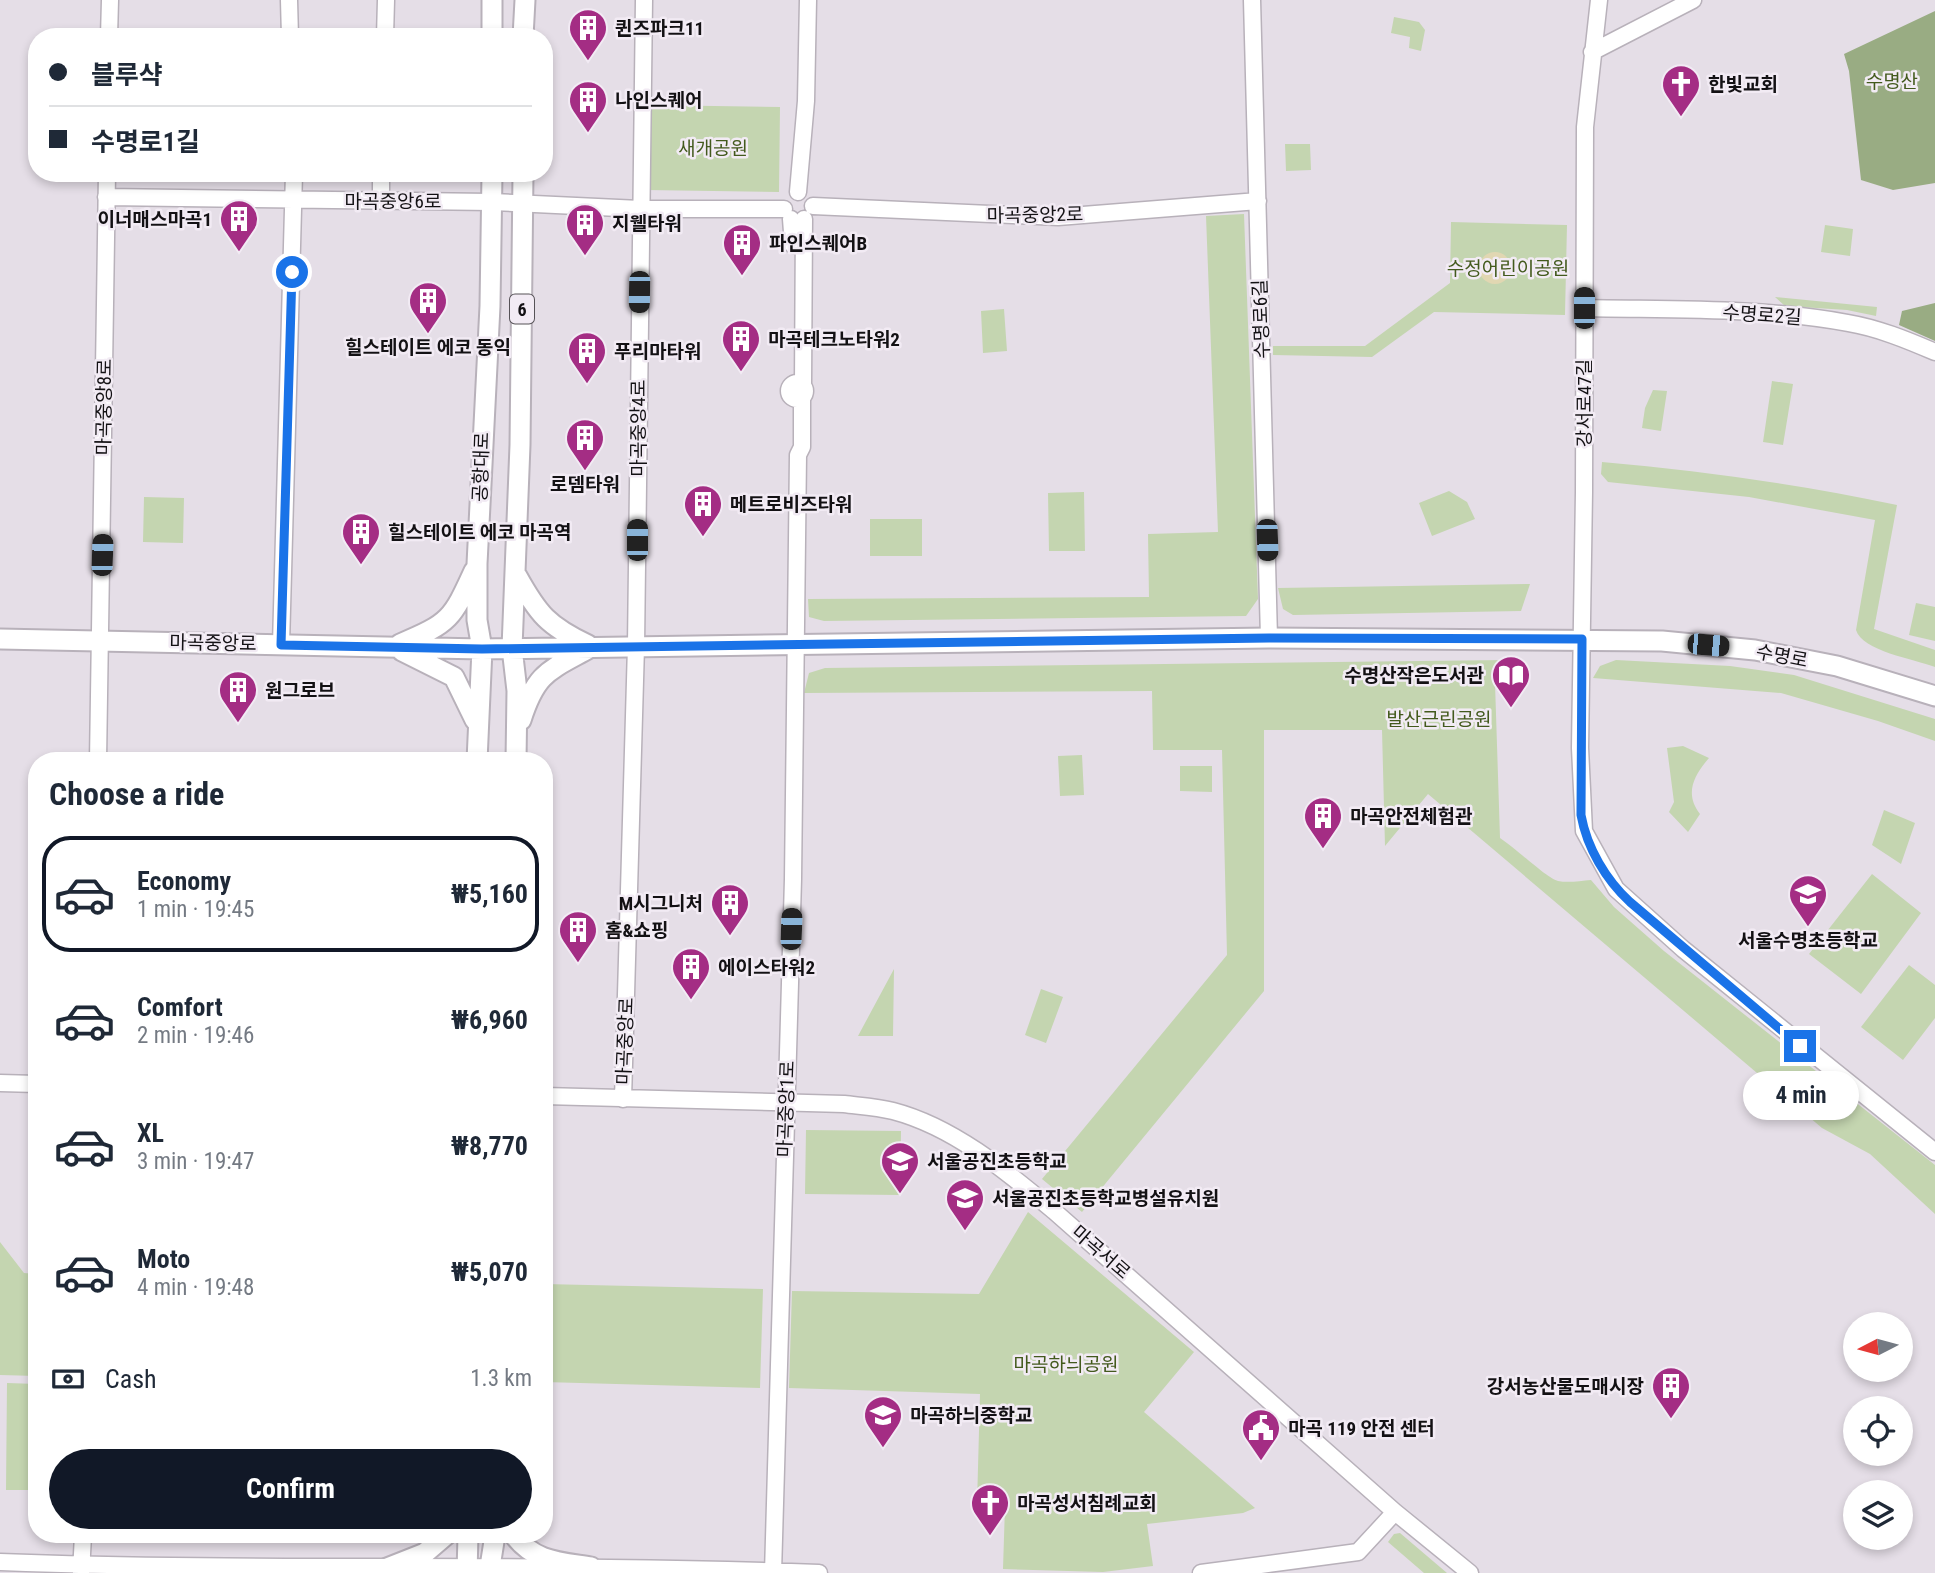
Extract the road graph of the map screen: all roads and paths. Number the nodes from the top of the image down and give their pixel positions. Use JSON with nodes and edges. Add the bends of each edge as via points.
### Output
{"nodes":[{"id":1,"x":110,"y":0,"type":"edge"},
{"id":2,"x":289,"y":0,"type":"edge"},
{"id":3,"x":386,"y":0,"type":"edge"},
{"id":4,"x":492,"y":0,"type":"edge"},
{"id":5,"x":525,"y":0,"type":"edge"},
{"id":6,"x":645,"y":0,"type":"edge"},
{"id":7,"x":808,"y":0,"type":"edge"},
{"id":8,"x":1252,"y":0,"type":"edge"},
{"id":9,"x":1599,"y":0,"type":"edge"},
{"id":10,"x":1693,"y":0,"type":"edge"},
{"id":11,"x":109,"y":28,"type":"edge"},
{"id":12,"x":290,"y":28,"type":"edge"},
{"id":13,"x":385,"y":28,"type":"edge"},
{"id":14,"x":492,"y":28,"type":"edge"},
{"id":15,"x":523,"y":28,"type":"edge"},
{"id":16,"x":1592,"y":52,"type":"junction"},
{"id":17,"x":107,"y":182,"type":"edge"},
{"id":18,"x":294,"y":182,"type":"edge"},
{"id":19,"x":381,"y":182,"type":"edge"},
{"id":20,"x":492,"y":182,"type":"edge"},
{"id":21,"x":523,"y":182,"type":"edge"},
{"id":22,"x":106,"y":197,"type":"junction"},
{"id":23,"x":381,"y":200,"type":"junction"},
{"id":24,"x":294,"y":201,"type":"junction"},
{"id":25,"x":1258,"y":201,"type":"junction"},
{"id":26,"x":492,"y":202,"type":"junction"},
{"id":27,"x":523,"y":204,"type":"junction"},
{"id":28,"x":639,"y":209,"type":"junction"},
{"id":29,"x":798,"y":213,"type":"junction"},
{"id":30,"x":1584,"y":308,"type":"junction"},
{"id":31,"x":1935,"y":352,"type":"edge"},
{"id":32,"x":477,"y":564,"type":"junction"},
{"id":33,"x":516,"y":575,"type":"junction"},
{"id":34,"x":1269,"y":638,"type":"junction"},
{"id":35,"x":0,"y":639,"type":"edge"},
{"id":36,"x":1582,"y":639,"type":"junction"},
{"id":37,"x":100,"y":641,"type":"junction"},
{"id":38,"x":796,"y":644,"type":"junction"},
{"id":39,"x":281,"y":645,"type":"junction"},
{"id":40,"x":636,"y":646,"type":"junction"},
{"id":41,"x":392,"y":647,"type":"junction"},
{"id":42,"x":592,"y":647,"type":"junction"},
{"id":43,"x":512,"y":648,"type":"junction"},
{"id":44,"x":482,"y":649,"type":"junction"},
{"id":45,"x":1935,"y":696,"type":"edge"},
{"id":46,"x":477,"y":725,"type":"junction"},
{"id":47,"x":517,"y":734,"type":"junction"},
{"id":48,"x":98,"y":752,"type":"edge"},
{"id":49,"x":477,"y":752,"type":"edge"},
{"id":50,"x":516,"y":752,"type":"edge"},
{"id":51,"x":0,"y":1083,"type":"edge"},
{"id":52,"x":28,"y":1084,"type":"edge"},
{"id":53,"x":553,"y":1096,"type":"edge"},
{"id":54,"x":623,"y":1099,"type":"junction"},
{"id":55,"x":786,"y":1104,"type":"junction"},
{"id":56,"x":1935,"y":1152,"type":"edge"},
{"id":57,"x":1395,"y":1512,"type":"junction"},
{"id":58,"x":83,"y":1543,"type":"edge"},
{"id":59,"x":437,"y":1543,"type":"edge"},
{"id":60,"x":468,"y":1543,"type":"edge"},
{"id":61,"x":494,"y":1543,"type":"edge"},
{"id":62,"x":522,"y":1543,"type":"edge"},
{"id":63,"x":0,"y":1562,"type":"edge"},
{"id":64,"x":592,"y":1567,"type":"junction"},
{"id":65,"x":387,"y":1568,"type":"junction"},
{"id":66,"x":81,"y":1569,"type":"edge"},
{"id":67,"x":467,"y":1570,"type":"edge"},
{"id":68,"x":489,"y":1571,"type":"edge"},
{"id":69,"x":773,"y":1572,"type":"edge"},
{"id":70,"x":406,"y":1573,"type":"edge"},
{"id":71,"x":568,"y":1573,"type":"edge"},
{"id":72,"x":819,"y":1573,"type":"edge"},
{"id":73,"x":1201,"y":1573,"type":"edge"},
{"id":74,"x":1471,"y":1573,"type":"edge"}],
"edges":[{"from":1,"to":11,"type":"street"},
{"from":2,"to":12,"type":"street"},
{"from":3,"to":13,"type":"street"},
{"from":4,"to":14,"type":"main road"},
{"from":5,"to":15,"type":"main road"},
{"from":6,"to":28,"type":"street","name":"마곡중앙4로"},
{"from":7,"to":29,"type":"street","via":[[798,192],[807,195]]},
{"from":8,"to":25,"type":"street","name":"수명로6길"},
{"from":9,"to":16,"type":"street","name":"강서로47길"},
{"from":10,"to":16,"type":"street"},
{"from":16,"to":30,"type":"street","name":"강서로47길","via":[[1585,127]]},
{"from":17,"to":22,"type":"street","name":"마곡중앙8로"},
{"from":18,"to":24,"type":"street"},
{"from":19,"to":23,"type":"street"},
{"from":20,"to":26,"type":"main road","name":"공항대로","number":"6"},
{"from":21,"to":27,"type":"main road","name":"공항대로","number":"6"},
{"from":22,"to":24,"type":"street","name":"마곡중앙6로"},
{"from":22,"to":37,"type":"street","name":"마곡중앙8로"},
{"from":23,"to":24,"type":"street","name":"마곡중앙6로"},
{"from":23,"to":26,"type":"street","name":"마곡중앙6로"},
{"from":24,"to":39,"type":"street"},
{"from":25,"to":29,"type":"street","name":"마곡중앙2로","via":[[1058,217]]},
{"from":25,"to":34,"type":"street","name":"수명로6길"},
{"from":26,"to":27,"type":"street"},
{"from":26,"to":32,"type":"main road","name":"공항대로","number":"6"},
{"from":27,"to":28,"type":"street"},
{"from":27,"to":33,"type":"main road","name":"공항대로","number":"6"},
{"from":28,"to":29,"type":"street","name":"마곡중앙2로"},
{"from":28,"to":40,"type":"street","name":"마곡중앙4로"},
{"from":29,"to":38,"type":"street","via":[[798,391],[793,447],[798,461]]},
{"from":30,"to":31,"type":"street","name":"수명로2길","via":[[1719,312],[1848,323]]},
{"from":30,"to":36,"type":"street","name":"강서로47길"},
{"from":32,"to":41,"type":"main road","via":[[455,612],[435,628]]},
{"from":32,"to":44,"type":"main road","name":"공항대로","number":"6"},
{"from":33,"to":42,"type":"main road","via":[[541,617]]},
{"from":33,"to":43,"type":"main road","name":"공항대로","number":"6"},
{"from":34,"to":36,"type":"main road","name":"마곡중앙로"},
{"from":34,"to":38,"type":"main road","name":"마곡중앙로"},
{"from":35,"to":37,"type":"main road","name":"마곡중앙로"},
{"from":36,"to":45,"type":"main road","name":"수명로","via":[[1755,649],[1837,666]]},
{"from":36,"to":56,"type":"street","name":"강서로47길","via":[[1581,815],[1589,842],[1616,889],[1693,958]]},
{"from":37,"to":39,"type":"main road","name":"마곡중앙로"},
{"from":37,"to":48,"type":"street","name":"마곡중앙8로"},
{"from":38,"to":40,"type":"main road","name":"마곡중앙로"},
{"from":38,"to":55,"type":"street","name":"마곡중앙1로"},
{"from":39,"to":41,"type":"main road","name":"마곡중앙로"},
{"from":40,"to":42,"type":"main road","name":"마곡중앙로"},
{"from":40,"to":54,"type":"street","name":"마곡중앙로"},
{"from":41,"to":44,"type":"main road","name":"마곡중앙로"},
{"from":41,"to":46,"type":"main road","via":[[454,677]]},
{"from":42,"to":43,"type":"main road","name":"마곡중앙로"},
{"from":42,"to":47,"type":"main road","via":[[543,674],[527,702]]},
{"from":43,"to":44,"type":"main road","name":"마곡중앙로"},
{"from":43,"to":47,"type":"main road","name":"공항대로","number":"6"},
{"from":44,"to":46,"type":"main road","name":"공항대로","number":"6"},
{"from":46,"to":49,"type":"main road","name":"공항대로","number":"6"},
{"from":47,"to":50,"type":"main road","name":"공항대로","number":"6"},
{"from":51,"to":52,"type":"street"},
{"from":53,"to":54,"type":"street","name":"마곡서로"},
{"from":54,"to":55,"type":"street","name":"마곡서로"},
{"from":55,"to":57,"type":"street","name":"마곡서로","via":[[844,1104],[892,1111],[933,1126],[977,1151],[1054,1211]]},
{"from":55,"to":69,"type":"street","name":"마곡중앙1로"},
{"from":57,"to":73,"type":"street","via":[[1357,1552]]},
{"from":57,"to":74,"type":"street","name":"마곡서로"},
{"from":58,"to":66,"type":"street"},
{"from":59,"to":65,"type":"main road","via":[[425,1553]]},
{"from":60,"to":67,"type":"main road"},
{"from":61,"to":68,"type":"main road"},
{"from":62,"to":64,"type":"main road","via":[[541,1558]]},
{"from":63,"to":66,"type":"street"},
{"from":64,"to":68,"type":"street"},
{"from":64,"to":69,"type":"street"},
{"from":64,"to":71,"type":"main road"},
{"from":65,"to":66,"type":"street"},
{"from":65,"to":67,"type":"street"},
{"from":65,"to":70,"type":"main road"},
{"from":67,"to":68,"type":"street"},
{"from":69,"to":72,"type":"street"}]}
